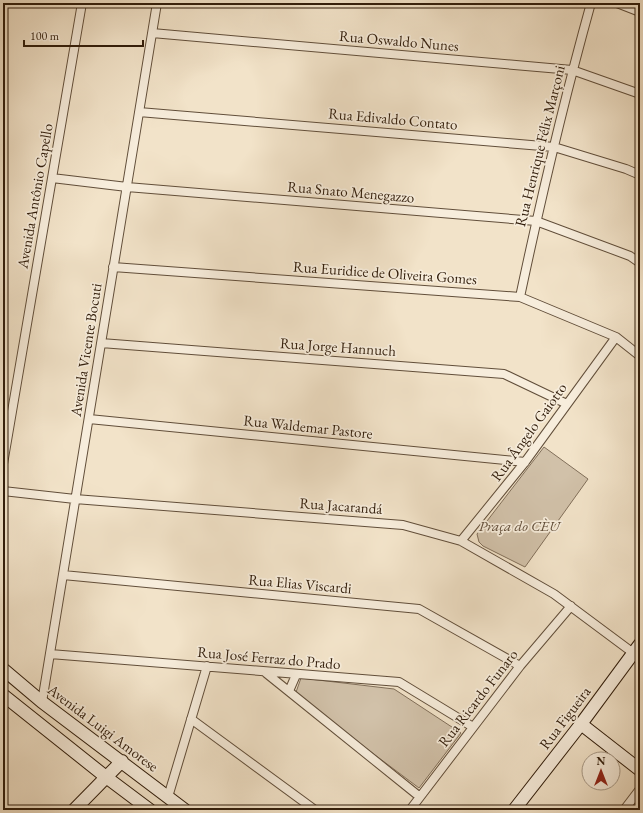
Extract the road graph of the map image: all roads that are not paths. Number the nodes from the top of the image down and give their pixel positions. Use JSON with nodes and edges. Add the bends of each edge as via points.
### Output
{"nodes":[{"id":1,"x":82,"y":3,"type":"edge"},
{"id":2,"x":157,"y":3,"type":"edge"},
{"id":3,"x":591,"y":3,"type":"edge"},
{"id":4,"x":617,"y":3,"type":"edge"},
{"id":5,"x":640,"y":12,"type":"edge"},
{"id":6,"x":152,"y":33,"type":"junction"},
{"id":7,"x":572,"y":70,"type":"junction"},
{"id":8,"x":640,"y":94,"type":"edge"},
{"id":9,"x":139,"y":112,"type":"junction"},
{"id":10,"x":554,"y":147,"type":"junction"},
{"id":11,"x":640,"y":176,"type":"edge"},
{"id":12,"x":52,"y":178,"type":"junction"},
{"id":13,"x":127,"y":187,"type":"junction"},
{"id":14,"x":536,"y":221,"type":"junction"},
{"id":15,"x":640,"y":263,"type":"edge"},
{"id":16,"x":113,"y":267,"type":"junction"},
{"id":17,"x":520,"y":297,"type":"junction"},
{"id":18,"x":616,"y":337,"type":"junction"},
{"id":19,"x":101,"y":343,"type":"junction"},
{"id":20,"x":640,"y":356,"type":"edge"},
{"id":21,"x":567,"y":404,"type":"junction"},
{"id":22,"x":89,"y":419,"type":"junction"},
{"id":23,"x":525,"y":462,"type":"junction"},
{"id":24,"x":3,"y":464,"type":"edge"},
{"id":25,"x":3,"y":491,"type":"edge"},
{"id":26,"x":75,"y":499,"type":"junction"},
{"id":27,"x":461,"y":541,"type":"junction"},
{"id":28,"x":63,"y":576,"type":"junction"},
{"id":29,"x":571,"y":606,"type":"junction"},
{"id":30,"x":638,"y":652,"type":"edge"},
{"id":31,"x":50,"y":654,"type":"junction"},
{"id":32,"x":207,"y":666,"type":"junction"},
{"id":33,"x":520,"y":666,"type":"junction"},
{"id":34,"x":3,"y":669,"type":"edge"},
{"id":35,"x":266,"y":673,"type":"junction"},
{"id":36,"x":296,"y":675,"type":"junction"},
{"id":37,"x":289,"y":691,"type":"junction"},
{"id":38,"x":3,"y":695,"type":"edge"},
{"id":39,"x":42,"y":702,"type":"junction"},
{"id":40,"x":191,"y":719,"type":"junction"},
{"id":41,"x":581,"y":724,"type":"junction"},
{"id":42,"x":473,"y":727,"type":"junction"},
{"id":43,"x":122,"y":761,"type":"junction"},
{"id":44,"x":640,"y":770,"type":"edge"},
{"id":45,"x":106,"y":777,"type":"junction"},
{"id":46,"x":640,"y":789,"type":"edge"},
{"id":47,"x":168,"y":797,"type":"junction"},
{"id":48,"x":420,"y":797,"type":"junction"},
{"id":49,"x":74,"y":810,"type":"edge"},
{"id":50,"x":150,"y":810,"type":"edge"},
{"id":51,"x":185,"y":810,"type":"edge"},
{"id":52,"x":315,"y":810,"type":"edge"},
{"id":53,"x":410,"y":810,"type":"edge"},
{"id":54,"x":514,"y":810,"type":"edge"},
{"id":55,"x":624,"y":810,"type":"edge"}],
"edges":[{"from":1,"to":12,"type":"street","name":"Avenida Antônio Capello"},
{"from":2,"to":6,"type":"street","name":"Avenida Vicente Bocuti"},
{"from":3,"to":7,"type":"street","name":"Rua Henrique Félix Marçoni"},
{"from":4,"to":5,"type":"street"},
{"from":6,"to":7,"type":"street","name":"Rua Oswaldo Nunes"},
{"from":6,"to":9,"type":"street","name":"Avenida Vicente Bocuti"},
{"from":7,"to":8,"type":"street","name":"Rua Oswaldo Nunes"},
{"from":7,"to":10,"type":"street","name":"Rua Henrique Félix Marçoni"},
{"from":9,"to":10,"type":"street","name":"Rua Edivaldo Contato"},
{"from":9,"to":13,"type":"street","name":"Avenida Vicente Bocuti"},
{"from":10,"to":11,"type":"street","name":"Rua Edivaldo Contato","via":[[626,169]]},
{"from":10,"to":14,"type":"street","name":"Rua Henrique Félix Marçoni"},
{"from":12,"to":13,"type":"street","name":"Rua Snato Menegazzo"},
{"from":12,"to":24,"type":"street","name":"Avenida Antônio Capello"},
{"from":13,"to":14,"type":"street","name":"Rua Snato Menegazzo"},
{"from":13,"to":16,"type":"street","name":"Avenida Vicente Bocuti"},
{"from":14,"to":15,"type":"street","name":"Rua Snato Menegazzo","via":[[630,256]]},
{"from":14,"to":17,"type":"street","name":"Rua Henrique Félix Marçoni"},
{"from":16,"to":17,"type":"street","name":"Rua Euridice de Oliveira Gomes"},
{"from":16,"to":19,"type":"street","name":"Avenida Vicente Bocuti"},
{"from":17,"to":18,"type":"street","name":"Rua Euridice de Oliveira Gomes"},
{"from":18,"to":20,"type":"street","name":"Rua Euridice de Oliveira Gomes"},
{"from":18,"to":21,"type":"street","name":"Rua Ângelo Gaiotto"},
{"from":19,"to":21,"type":"street","name":"Rua Jorge Hannuch","via":[[504,374]]},
{"from":19,"to":22,"type":"street","name":"Avenida Vicente Bocuti"},
{"from":21,"to":23,"type":"street","name":"Rua Ângelo Gaiotto"},
{"from":22,"to":23,"type":"street","name":"Rua Waldemar Pastore"},
{"from":22,"to":26,"type":"street","name":"Avenida Vicente Bocuti"},
{"from":23,"to":27,"type":"street","name":"Rua Ângelo Gaiotto"},
{"from":25,"to":26,"type":"street","name":"Rua Jacarandá"},
{"from":26,"to":27,"type":"street","name":"Rua Jacarandá","via":[[403,525]]},
{"from":26,"to":28,"type":"street","name":"Avenida Vicente Bocuti"},
{"from":27,"to":29,"type":"street","name":"Rua Jacarandá"},
{"from":28,"to":31,"type":"street","name":"Avenida Vicente Bocuti"},
{"from":28,"to":33,"type":"street","name":"Rua Elias Viscardi","via":[[419,609]]},
{"from":29,"to":30,"type":"street","name":"Rua Jacarandá"},
{"from":29,"to":33,"type":"street","name":"Rua Ricardo Funaro"},
{"from":30,"to":41,"type":"street","name":"Rua Figueira"},
{"from":31,"to":32,"type":"street","name":"Rua José Ferraz do Prado"},
{"from":31,"to":39,"type":"street","name":"Avenida Vicente Bocuti"},
{"from":32,"to":35,"type":"street","name":"Rua José Ferraz do Prado"},
{"from":32,"to":40,"type":"street"},
{"from":33,"to":42,"type":"street","name":"Rua Ricardo Funaro"},
{"from":34,"to":39,"type":"street","name":"Avenida Luigi Amorese"},
{"from":35,"to":36,"type":"street","name":"Rua José Ferraz do Prado"},
{"from":35,"to":37,"type":"street"},
{"from":36,"to":37,"type":"street"},
{"from":36,"to":42,"type":"street","name":"Rua José Ferraz do Prado","via":[[399,682]]},
{"from":37,"to":48,"type":"street"},
{"from":38,"to":45,"type":"street"},
{"from":39,"to":43,"type":"street","name":"Avenida Luigi Amorese"},
{"from":40,"to":47,"type":"street"},
{"from":40,"to":52,"type":"street"},
{"from":41,"to":44,"type":"street"},
{"from":41,"to":54,"type":"street","name":"Rua Figueira"},
{"from":42,"to":48,"type":"street","name":"Rua Ricardo Funaro"},
{"from":43,"to":45,"type":"street"},
{"from":43,"to":47,"type":"street","name":"Avenida Luigi Amorese"},
{"from":45,"to":49,"type":"street"},
{"from":45,"to":50,"type":"street"},
{"from":46,"to":55,"type":"street"},
{"from":47,"to":51,"type":"street","name":"Avenida Luigi Amorese"},
{"from":48,"to":53,"type":"street","name":"Rua Ricardo Funaro"}]}
